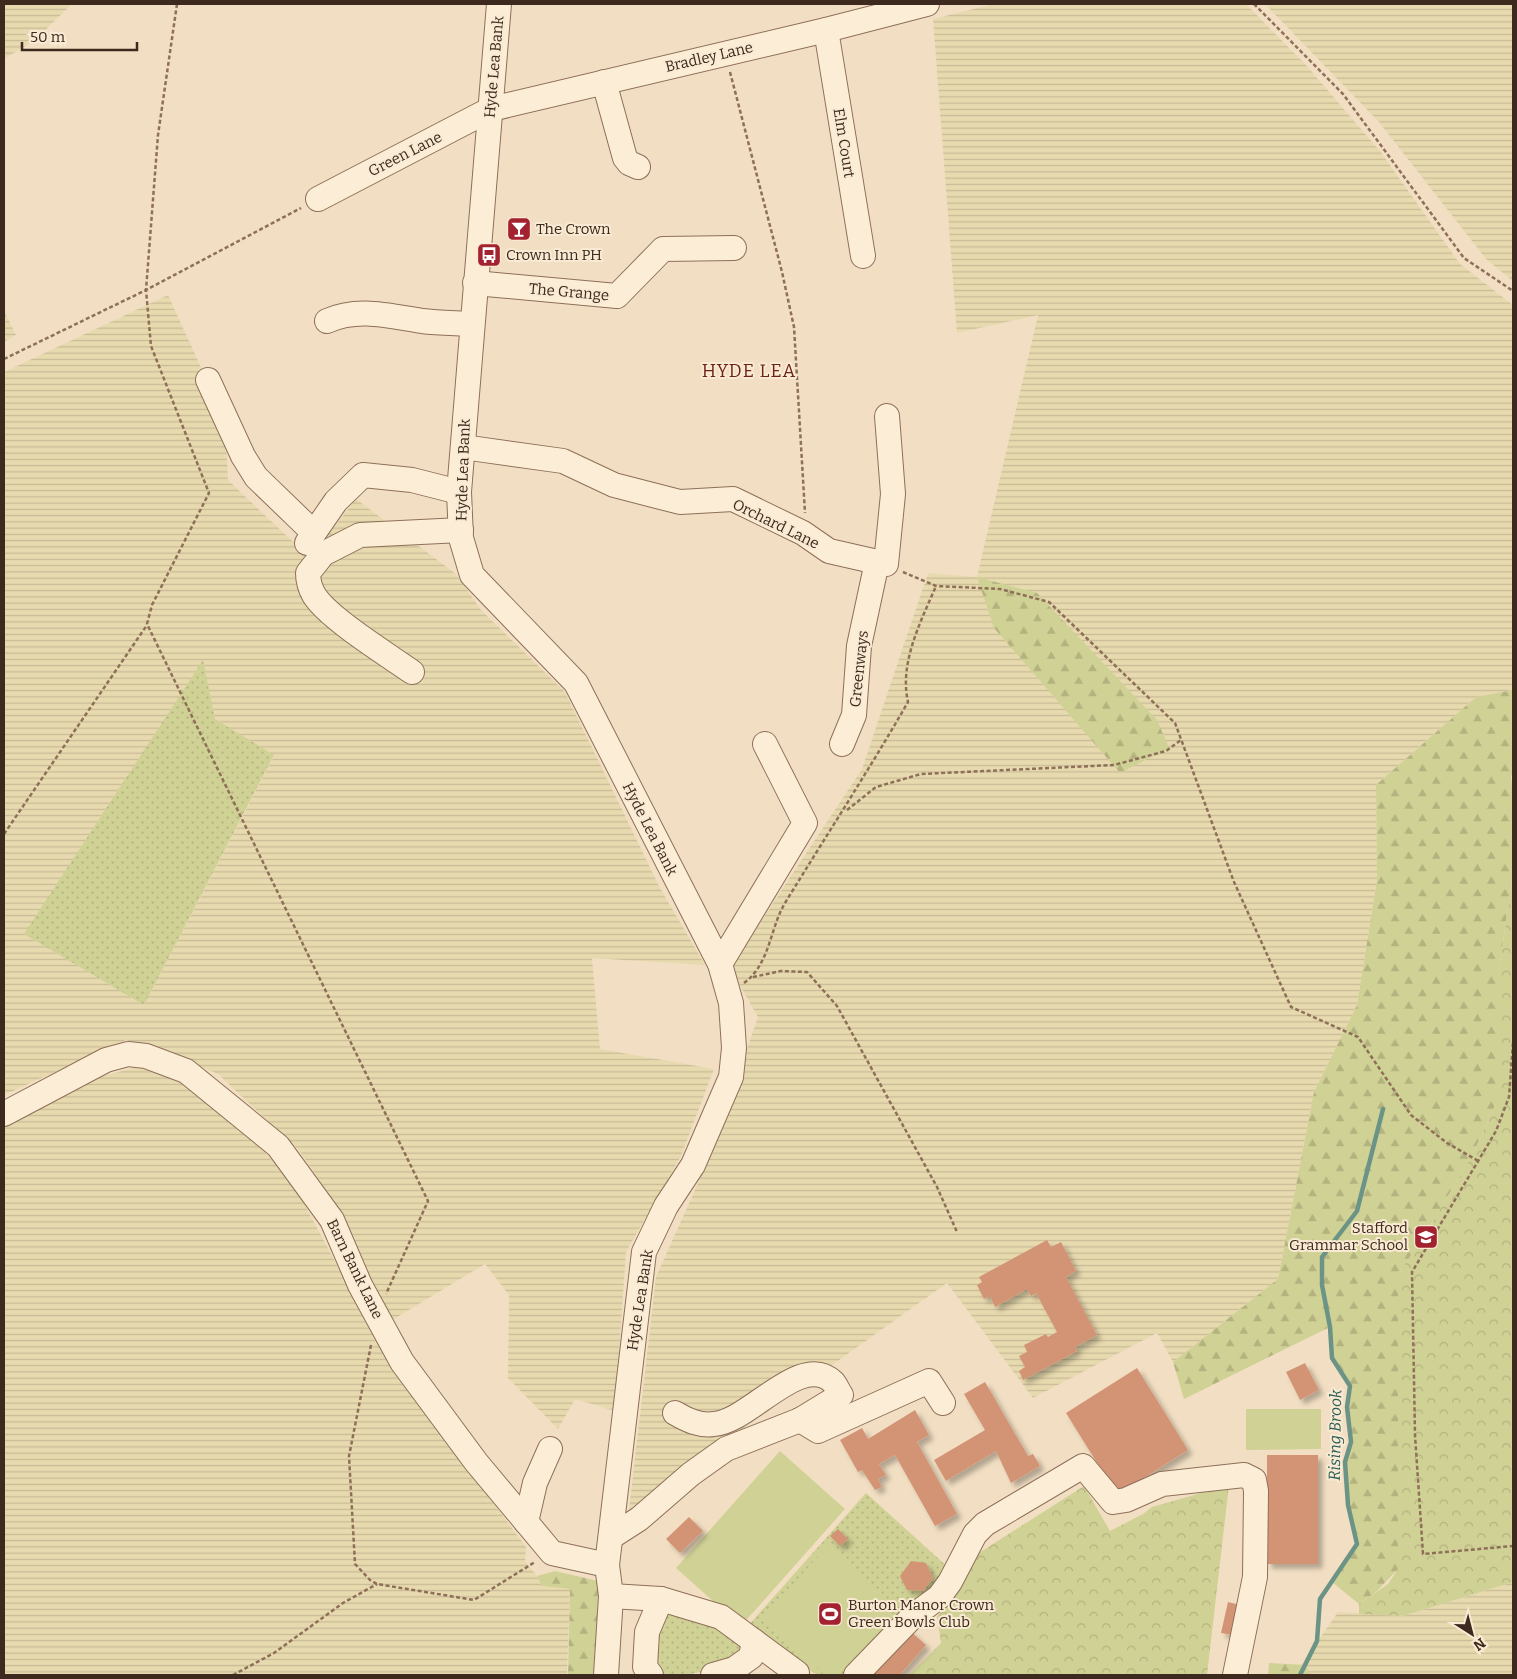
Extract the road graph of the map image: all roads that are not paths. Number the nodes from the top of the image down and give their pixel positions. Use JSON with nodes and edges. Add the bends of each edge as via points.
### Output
{"nodes":[{"id":1,"x":499,"y":4,"type":"edge"},
{"id":2,"x":927,"y":4,"type":"edge"},
{"id":3,"x":826,"y":30,"type":"junction"},
{"id":4,"x":604,"y":82,"type":"junction"},
{"id":5,"x":491,"y":109,"type":"junction"},
{"id":6,"x":638,"y":167,"type":"dead end"},
{"id":7,"x":318,"y":199,"type":"road end"},
{"id":8,"x":734,"y":248,"type":"dead end"},
{"id":9,"x":863,"y":256,"type":"dead end"},
{"id":10,"x":475,"y":283,"type":"junction"},
{"id":11,"x":327,"y":321,"type":"dead end"},
{"id":12,"x":472,"y":324,"type":"junction"},
{"id":13,"x":208,"y":380,"type":"dead end"},
{"id":14,"x":887,"y":416,"type":"dead end"},
{"id":15,"x":463,"y":447,"type":"junction"},
{"id":16,"x":459,"y":492,"type":"junction"},
{"id":17,"x":461,"y":530,"type":"junction"},
{"id":18,"x":882,"y":563,"type":"junction"},
{"id":19,"x":412,"y":672,"type":"dead end"},
{"id":20,"x":765,"y":744,"type":"dead end"},
{"id":21,"x":842,"y":744,"type":"dead end"},
{"id":22,"x":720,"y":964,"type":"junction"},
{"id":23,"x":4,"y":1114,"type":"edge"},
{"id":24,"x":943,"y":1403,"type":"dead end"},
{"id":25,"x":674,"y":1413,"type":"dead end"},
{"id":26,"x":800,"y":1420,"type":"junction"},
{"id":27,"x":550,"y":1449,"type":"dead end"},
{"id":28,"x":526,"y":1522,"type":"junction"},
{"id":29,"x":610,"y":1537,"type":"junction"},
{"id":30,"x":608,"y":1565,"type":"junction"},
{"id":31,"x":612,"y":1596,"type":"junction"},
{"id":32,"x":661,"y":1599,"type":"junction"},
{"id":33,"x":754,"y":1641,"type":"junction"},
{"id":34,"x":798,"y":1674,"type":"edge"},
{"id":35,"x":606,"y":1675,"type":"edge"},
{"id":36,"x":651,"y":1675,"type":"edge"},
{"id":37,"x":713,"y":1675,"type":"edge"},
{"id":38,"x":856,"y":1675,"type":"edge"},
{"id":39,"x":1235,"y":1675,"type":"edge"}],
"edges":[{"from":1,"to":5,"type":"street","name":"Hyde Lea Bank"},
{"from":2,"to":3,"type":"street","name":"Bradley Lane"},
{"from":3,"to":4,"type":"street","name":"Bradley Lane"},
{"from":3,"to":9,"type":"street","name":"Elm Court"},
{"from":4,"to":5,"type":"street","name":"Bradley Lane"},
{"from":4,"to":6,"type":"street","via":[[625,158]]},
{"from":5,"to":7,"type":"street","name":"Green Lane"},
{"from":5,"to":10,"type":"street","name":"Hyde Lea Bank"},
{"from":8,"to":10,"type":"street","name":"The Grange","via":[[662,249],[617,296]]},
{"from":10,"to":12,"type":"street","name":"Hyde Lea Bank"},
{"from":11,"to":12,"type":"street","via":[[341,315],[361,313]]},
{"from":12,"to":15,"type":"street","name":"Hyde Lea Bank"},
{"from":13,"to":16,"type":"street","via":[[242,456],[256,477],[310,537],[336,501],[363,475],[412,480]]},
{"from":14,"to":18,"type":"street","name":"Greenways","via":[[893,494]]},
{"from":15,"to":16,"type":"street","name":"Hyde Lea Bank"},
{"from":15,"to":18,"type":"street","name":"Orchard Lane","via":[[563,461],[614,485],[680,502],[733,499],[803,534],[829,551]]},
{"from":16,"to":17,"type":"street","name":"Hyde Lea Bank"},
{"from":17,"to":19,"type":"street","via":[[360,535],[323,554],[308,572],[308,581],[320,603]]},
{"from":17,"to":22,"type":"street","name":"Hyde Lea Bank","via":[[472,575],[576,683]]},
{"from":18,"to":21,"type":"street","name":"Greenways","via":[[859,646],[854,715]]},
{"from":20,"to":22,"type":"street","via":[[805,823]]},
{"from":22,"to":29,"type":"street","name":"Hyde Lea Bank","via":[[730,993],[734,1048],[731,1077],[693,1166],[666,1206],[644,1252]]},
{"from":23,"to":28,"type":"street","name":"Barn Bank Lane","via":[[106,1060],[128,1054],[146,1056],[186,1071],[278,1146],[332,1220],[360,1285],[402,1362],[476,1462]]},
{"from":24,"to":26,"type":"street","via":[[929,1381],[818,1431]]},
{"from":25,"to":26,"type":"street","via":[[692,1423],[715,1424],[734,1418],[795,1378],[812,1373],[832,1382],[840,1395]]},
{"from":26,"to":29,"type":"street","via":[[726,1449],[639,1519]]},
{"from":27,"to":28,"type":"street","via":[[535,1483]]},
{"from":28,"to":30,"type":"street","name":"Barn Bank Lane","via":[[552,1553]]},
{"from":29,"to":30,"type":"street","name":"Hyde Lea Bank"},
{"from":30,"to":31,"type":"street","name":"Hyde Lea Bank"},
{"from":31,"to":32,"type":"street"},
{"from":31,"to":35,"type":"street","name":"Hyde Lea Bank"},
{"from":32,"to":33,"type":"street","via":[[720,1617]]},
{"from":32,"to":36,"type":"street","via":[[647,1632],[645,1667]]},
{"from":33,"to":34,"type":"street"},
{"from":33,"to":37,"type":"street","via":[[751,1657],[734,1669]]},
{"from":38,"to":39,"type":"street","via":[[913,1616],[939,1597],[950,1582],[965,1549],[980,1529],[1084,1466],[1114,1502],[1162,1484],[1244,1475],[1254,1480],[1254,1618]]}]}
